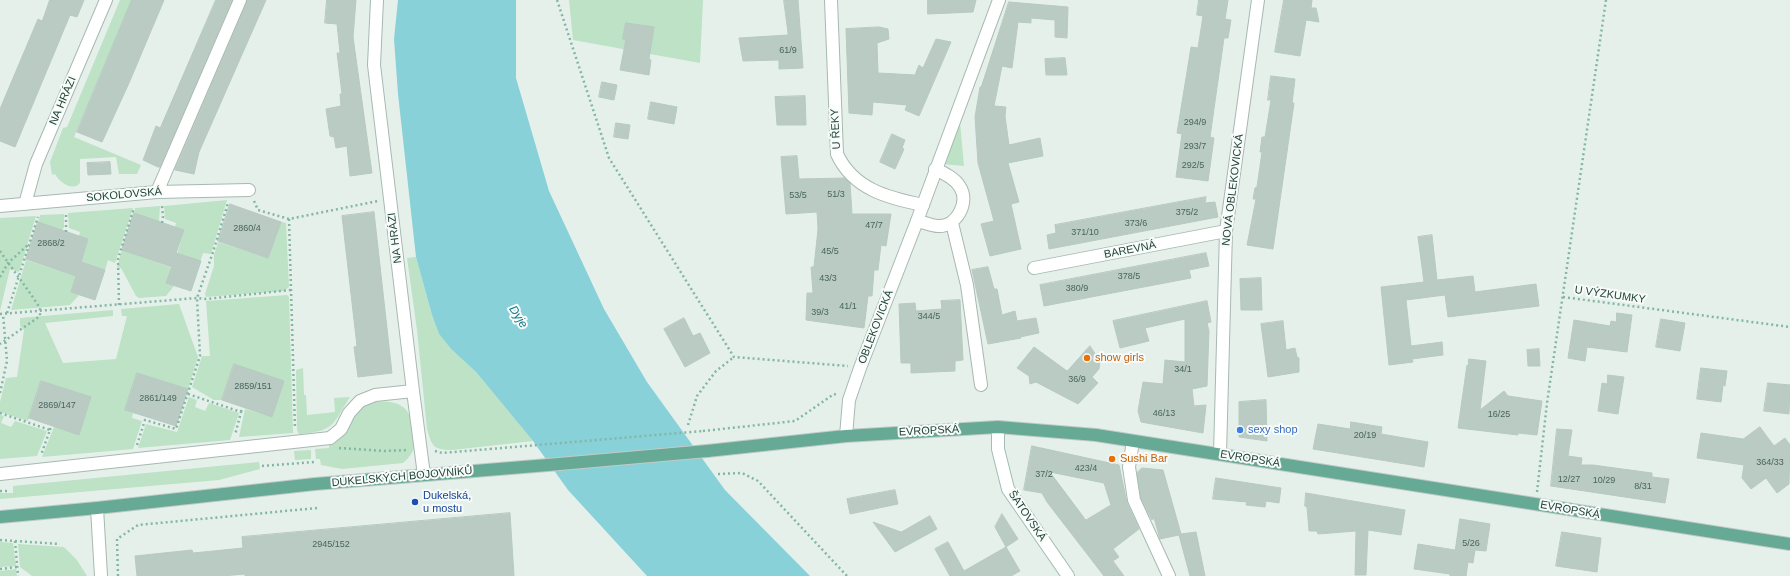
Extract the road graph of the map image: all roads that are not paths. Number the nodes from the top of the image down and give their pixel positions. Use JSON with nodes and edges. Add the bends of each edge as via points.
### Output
{"nodes":[{"id":1,"x":106,"y":0,"type":"edge"},
{"id":2,"x":240,"y":0,"type":"edge"},
{"id":3,"x":377,"y":0,"type":"edge"},
{"id":4,"x":831,"y":0,"type":"edge"},
{"id":5,"x":999,"y":0,"type":"edge"},
{"id":6,"x":1258,"y":0,"type":"edge"},
{"id":7,"x":935,"y":169,"type":"junction"},
{"id":8,"x":249,"y":190,"type":"road end"},
{"id":9,"x":160,"y":197,"type":"junction"},
{"id":10,"x":24,"y":204,"type":"junction"},
{"id":11,"x":922,"y":205,"type":"junction"},
{"id":12,"x":0,"y":206,"type":"edge"},
{"id":13,"x":917,"y":221,"type":"junction"},
{"id":14,"x":952,"y":223,"type":"junction"},
{"id":15,"x":1226,"y":231,"type":"junction"},
{"id":16,"x":1034,"y":268,"type":"dead end"},
{"id":17,"x":981,"y":385,"type":"dead end"},
{"id":18,"x":412,"y":391,"type":"junction"},
{"id":19,"x":998,"y":427,"type":"junction"},
{"id":20,"x":846,"y":436,"type":"junction"},
{"id":21,"x":1133,"y":441,"type":"junction"},
{"id":22,"x":707,"y":451,"type":"joint"},
{"id":23,"x":1220,"y":454,"type":"junction"},
{"id":24,"x":0,"y":474,"type":"edge"},
{"id":25,"x":424,"y":475,"type":"junction"},
{"id":26,"x":97,"y":508,"type":"junction"},
{"id":27,"x":0,"y":517,"type":"edge"},
{"id":28,"x":1790,"y":544,"type":"edge"},
{"id":29,"x":101,"y":576,"type":"edge"},
{"id":30,"x":1068,"y":576,"type":"edge"},
{"id":31,"x":1169,"y":576,"type":"edge"}],
"edges":[{"from":1,"to":10,"type":"street","name":"NA HRÁZI","via":[[36,164]]},
{"from":2,"to":9,"type":"street"},
{"from":3,"to":18,"type":"street","name":"NA HRÁZI","via":[[374,65]]},
{"from":4,"to":11,"type":"street","name":"U ŘEKY","via":[[837,154],[842,166],[874,192]]},
{"from":5,"to":7,"type":"street","name":"OBLEKOVICKÁ"},
{"from":6,"to":15,"type":"street","name":"NOVÁ OBLEKOVICKÁ"},
{"from":7,"to":11,"type":"street","name":"OBLEKOVICKÁ"},
{"from":7,"to":14,"type":"street","via":[[949,176],[961,188],[963,202],[958,217]]},
{"from":8,"to":9,"type":"street","name":"SOKOLOVSKÁ"},
{"from":9,"to":10,"type":"street","name":"SOKOLOVSKÁ"},
{"from":10,"to":12,"type":"street","name":"SOKOLOVSKÁ"},
{"from":11,"to":13,"type":"street","name":"OBLEKOVICKÁ"},
{"from":13,"to":14,"type":"street","via":[[939,226]]},
{"from":13,"to":20,"type":"street","name":"OBLEKOVICKÁ","via":[[849,400]]},
{"from":14,"to":17,"type":"street","via":[[967,285]]},
{"from":15,"to":16,"type":"street","name":"BAREVNÁ"},
{"from":15,"to":23,"type":"street","name":"NOVÁ OBLEKOVICKÁ"},
{"from":18,"to":24,"type":"street","via":[[375,395],[360,401],[349,413],[341,429],[330,438]]},
{"from":18,"to":25,"type":"street","name":"NA HRÁZI"},
{"from":19,"to":20,"type":"main road","name":"EVROPSKÁ"},
{"from":19,"to":21,"type":"main road","name":"EVROPSKÁ","via":[[1096,435]]},
{"from":19,"to":30,"type":"street","name":"ŠATOVSKÁ","via":[[998,449],[1008,489]]},
{"from":20,"to":22,"type":"main road","name":"EVROPSKÁ"},
{"from":21,"to":23,"type":"main road","name":"EVROPSKÁ"},
{"from":21,"to":31,"type":"street","via":[[1129,467],[1134,500]]},
{"from":22,"to":25,"type":"main road","name":"DUKELSKÝCH BOJOVNÍKŮ","bridge":true},
{"from":23,"to":28,"type":"main road","name":"EVROPSKÁ"},
{"from":25,"to":26,"type":"main road","name":"DUKELSKÝCH BOJOVNÍKŮ"},
{"from":26,"to":27,"type":"main road","name":"DUKELSKÝCH BOJOVNÍKŮ"},
{"from":26,"to":29,"type":"street"}]}
